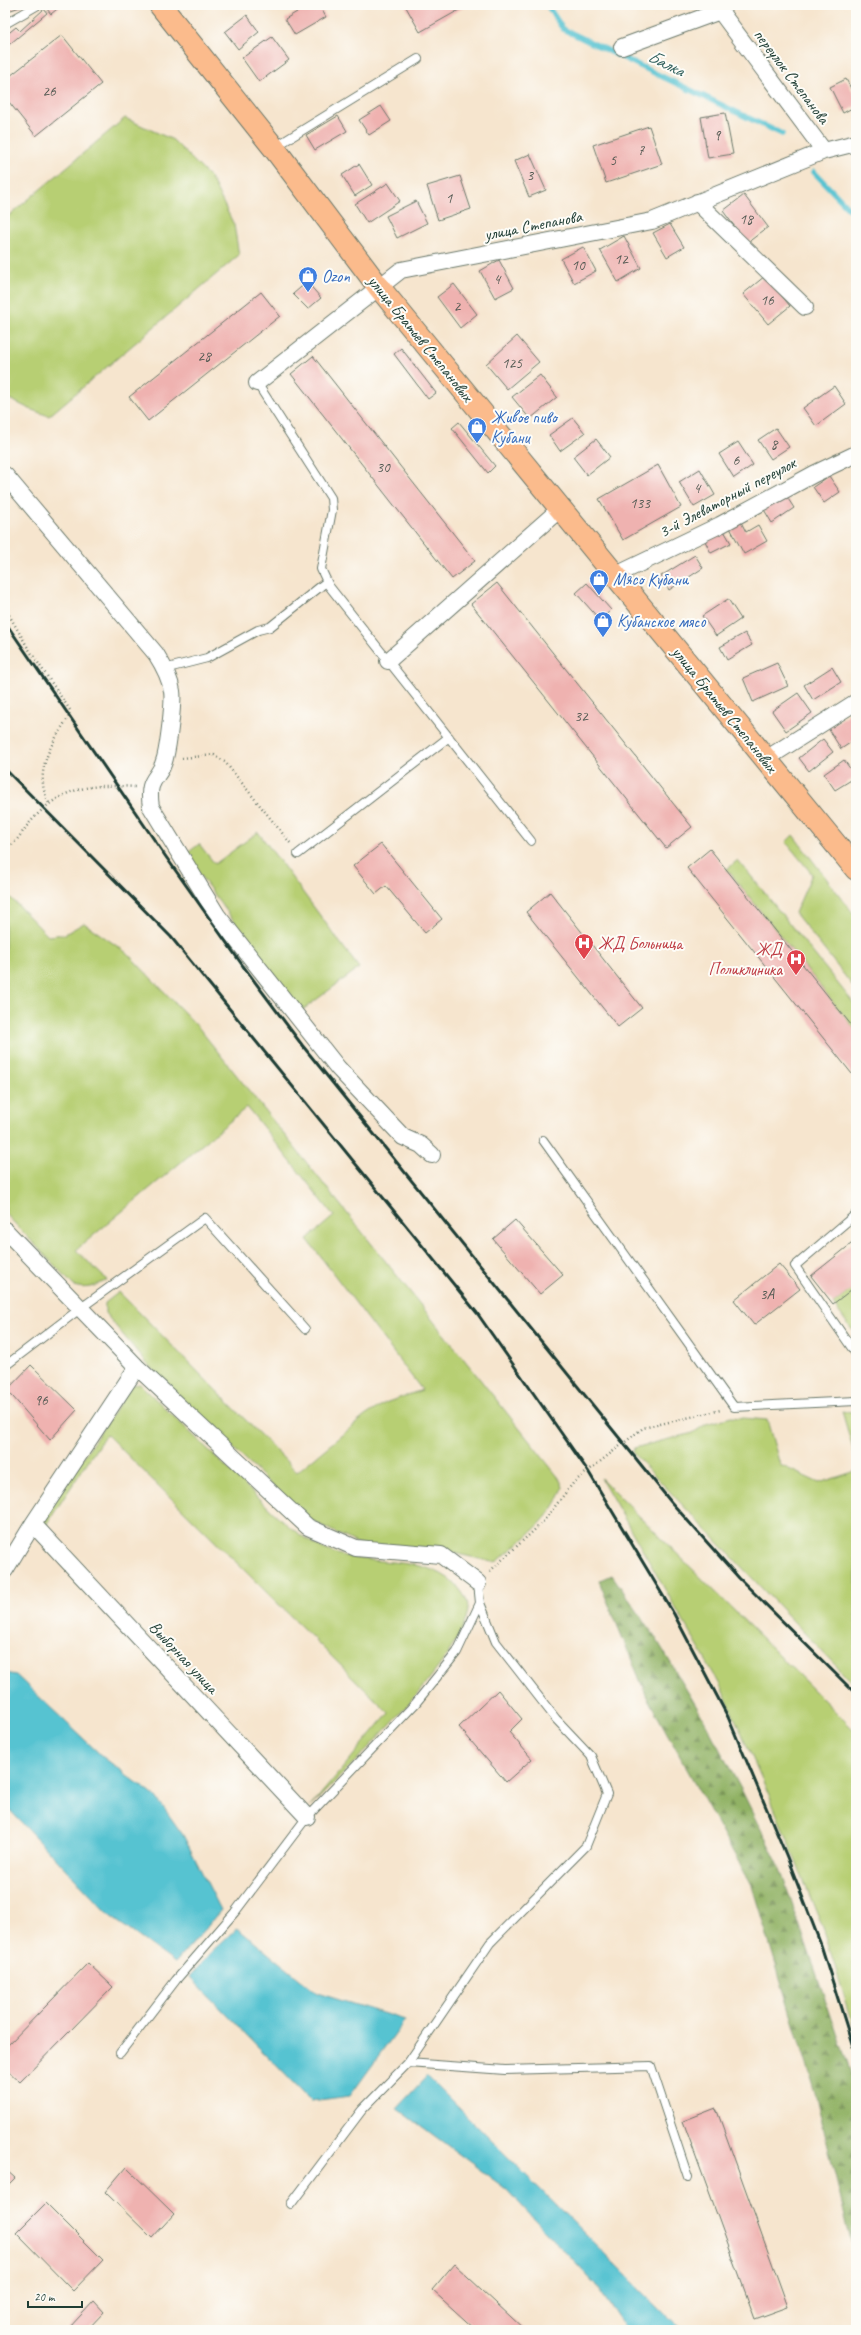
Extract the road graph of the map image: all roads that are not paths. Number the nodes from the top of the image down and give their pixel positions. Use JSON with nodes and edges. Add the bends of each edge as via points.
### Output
{"nodes":[{"id":1,"x":38,"y":5,"type":"edge"},
{"id":2,"x":160,"y":5,"type":"edge"},
{"id":3,"x":5,"y":24,"type":"edge"},
{"id":4,"x":622,"y":47,"type":"dead end"},
{"id":5,"x":418,"y":59,"type":"dead end"},
{"id":6,"x":856,"y":143,"type":"edge"},
{"id":7,"x":274,"y":148,"type":"junction"},
{"id":8,"x":824,"y":151,"type":"junction"},
{"id":9,"x":698,"y":202,"type":"junction"},
{"id":10,"x":378,"y":286,"type":"junction"},
{"id":11,"x":805,"y":307,"type":"dead end"},
{"id":12,"x":257,"y":383,"type":"joint"},
{"id":13,"x":856,"y":454,"type":"edge"},
{"id":14,"x":5,"y":475,"type":"edge"},
{"id":15,"x":561,"y":508,"type":"junction"},
{"id":16,"x":616,"y":575,"type":"junction"},
{"id":17,"x":326,"y":582,"type":"junction"},
{"id":18,"x":388,"y":660,"type":"junction"},
{"id":19,"x":164,"y":669,"type":"junction"},
{"id":20,"x":856,"y":702,"type":"edge"},
{"id":21,"x":449,"y":737,"type":"junction"},
{"id":22,"x":766,"y":759,"type":"junction"},
{"id":23,"x":531,"y":840,"type":"dead end"},
{"id":24,"x":298,"y":854,"type":"road end"},
{"id":25,"x":856,"y":869,"type":"edge"},
{"id":26,"x":543,"y":1140,"type":"dead end"},
{"id":27,"x":432,"y":1155,"type":"dead end"},
{"id":28,"x":856,"y":1214,"type":"edge"},
{"id":29,"x":5,"y":1230,"type":"edge"},
{"id":30,"x":80,"y":1308,"type":"junction"},
{"id":31,"x":305,"y":1329,"type":"dead end"},
{"id":32,"x":856,"y":1354,"type":"edge"},
{"id":33,"x":5,"y":1366,"type":"edge"},
{"id":34,"x":137,"y":1367,"type":"junction"},
{"id":35,"x":856,"y":1402,"type":"edge"},
{"id":36,"x":33,"y":1524,"type":"junction"},
{"id":37,"x":5,"y":1570,"type":"edge"},
{"id":38,"x":478,"y":1583,"type":"joint"},
{"id":39,"x":480,"y":1603,"type":"junction"},
{"id":40,"x":308,"y":1817,"type":"junction"},
{"id":41,"x":120,"y":2053,"type":"dead end"},
{"id":42,"x":408,"y":2063,"type":"junction"},
{"id":43,"x":688,"y":2178,"type":"dead end"},
{"id":44,"x":291,"y":2204,"type":"dead end"}],
"edges":[{"from":1,"to":3,"type":"lane"},
{"from":2,"to":7,"type":"main road","name":"улица Братьев Степановых"},
{"from":4,"to":8,"type":"street","name":"переулок Степанова","via":[[720,11]]},
{"from":5,"to":7,"type":"lane"},
{"from":6,"to":8,"type":"street","name":"улица Степанова"},
{"from":7,"to":10,"type":"main road","name":"улица Братьев Степановых"},
{"from":8,"to":9,"type":"street","name":"улица Степанова"},
{"from":9,"to":10,"type":"street","name":"улица Степанова","via":[[652,221],[401,270]]},
{"from":9,"to":11,"type":"street"},
{"from":10,"to":12,"type":"street","name":"улица Степанова"},
{"from":10,"to":15,"type":"main road","name":"улица Братьев Степановых"},
{"from":12,"to":17,"type":"lane","via":[[332,498],[321,569]]},
{"from":13,"to":16,"type":"street","name":"3-й Элеваторный переулок","via":[[720,525]]},
{"from":14,"to":19,"type":"street","via":[[156,654]]},
{"from":15,"to":16,"type":"main road","name":"улица Братьев Степановых"},
{"from":15,"to":18,"type":"street"},
{"from":16,"to":22,"type":"main road","name":"улица Братьев Степановых"},
{"from":17,"to":18,"type":"lane"},
{"from":17,"to":19,"type":"lane","via":[[270,627],[254,632],[207,658]]},
{"from":18,"to":21,"type":"lane"},
{"from":19,"to":27,"type":"street","via":[[172,695],[165,759],[149,788],[153,812],[217,915],[338,1068],[406,1139],[421,1145]]},
{"from":20,"to":22,"type":"street"},
{"from":21,"to":23,"type":"lane"},
{"from":21,"to":24,"type":"lane"},
{"from":22,"to":25,"type":"main road","name":"улица Братьев Степановых"},
{"from":26,"to":35,"type":"lane","via":[[734,1408]]},
{"from":28,"to":32,"type":"lane","via":[[795,1266]]},
{"from":29,"to":30,"type":"street"},
{"from":30,"to":31,"type":"lane","via":[[205,1218]]},
{"from":30,"to":33,"type":"lane"},
{"from":30,"to":34,"type":"street"},
{"from":34,"to":36,"type":"street"},
{"from":34,"to":38,"type":"street","via":[[308,1528],[356,1548],[441,1555]]},
{"from":36,"to":37,"type":"street"},
{"from":36,"to":40,"type":"street","name":"Выборная улица"},
{"from":38,"to":39,"type":"lane"},
{"from":39,"to":40,"type":"lane","via":[[457,1652],[415,1704]]},
{"from":39,"to":42,"type":"lane","via":[[496,1642],[556,1719],[591,1756],[607,1794],[586,1846],[490,1943]]},
{"from":40,"to":41,"type":"lane","via":[[235,1912],[176,1980]]},
{"from":42,"to":43,"type":"lane","via":[[505,2070],[651,2066]]},
{"from":42,"to":44,"type":"lane","via":[[362,2110]]}]}
